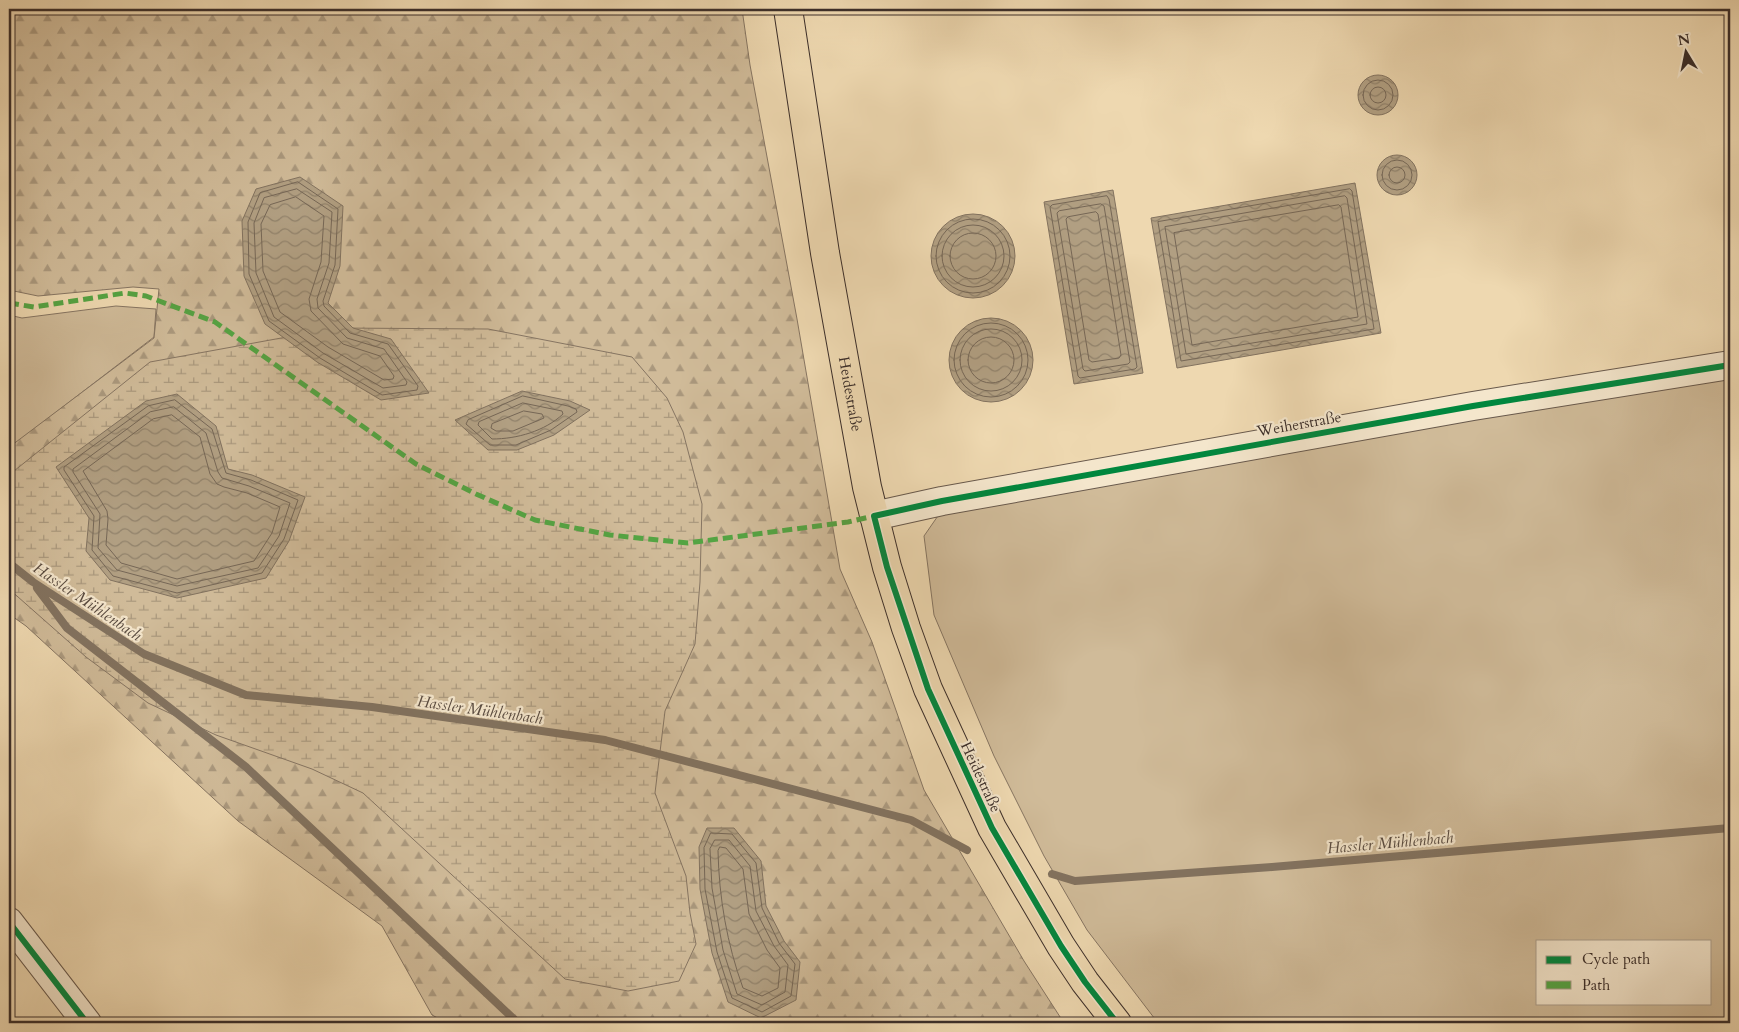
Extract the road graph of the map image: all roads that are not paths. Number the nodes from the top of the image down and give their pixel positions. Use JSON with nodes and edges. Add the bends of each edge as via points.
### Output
{"nodes":[{"id":1,"x":788,"y":9,"type":"edge"},
{"id":2,"x":1730,"y":365,"type":"edge"},
{"id":3,"x":874,"y":516,"type":"junction"},
{"id":4,"x":9,"y":922,"type":"edge"},
{"id":5,"x":87,"y":1023,"type":"edge"},
{"id":6,"x":1118,"y":1023,"type":"edge"}],
"edges":[{"from":1,"to":3,"type":"main road","name":"Heidestraße","via":[[825,253]]},
{"from":2,"to":3,"type":"street","name":"Weiherstraße","via":[[1473,406],[942,500]]},
{"from":3,"to":6,"type":"main road","name":"Heidestraße","via":[[906,628],[928,689],[992,828],[1061,946]]},
{"from":4,"to":5,"type":"street"}]}
